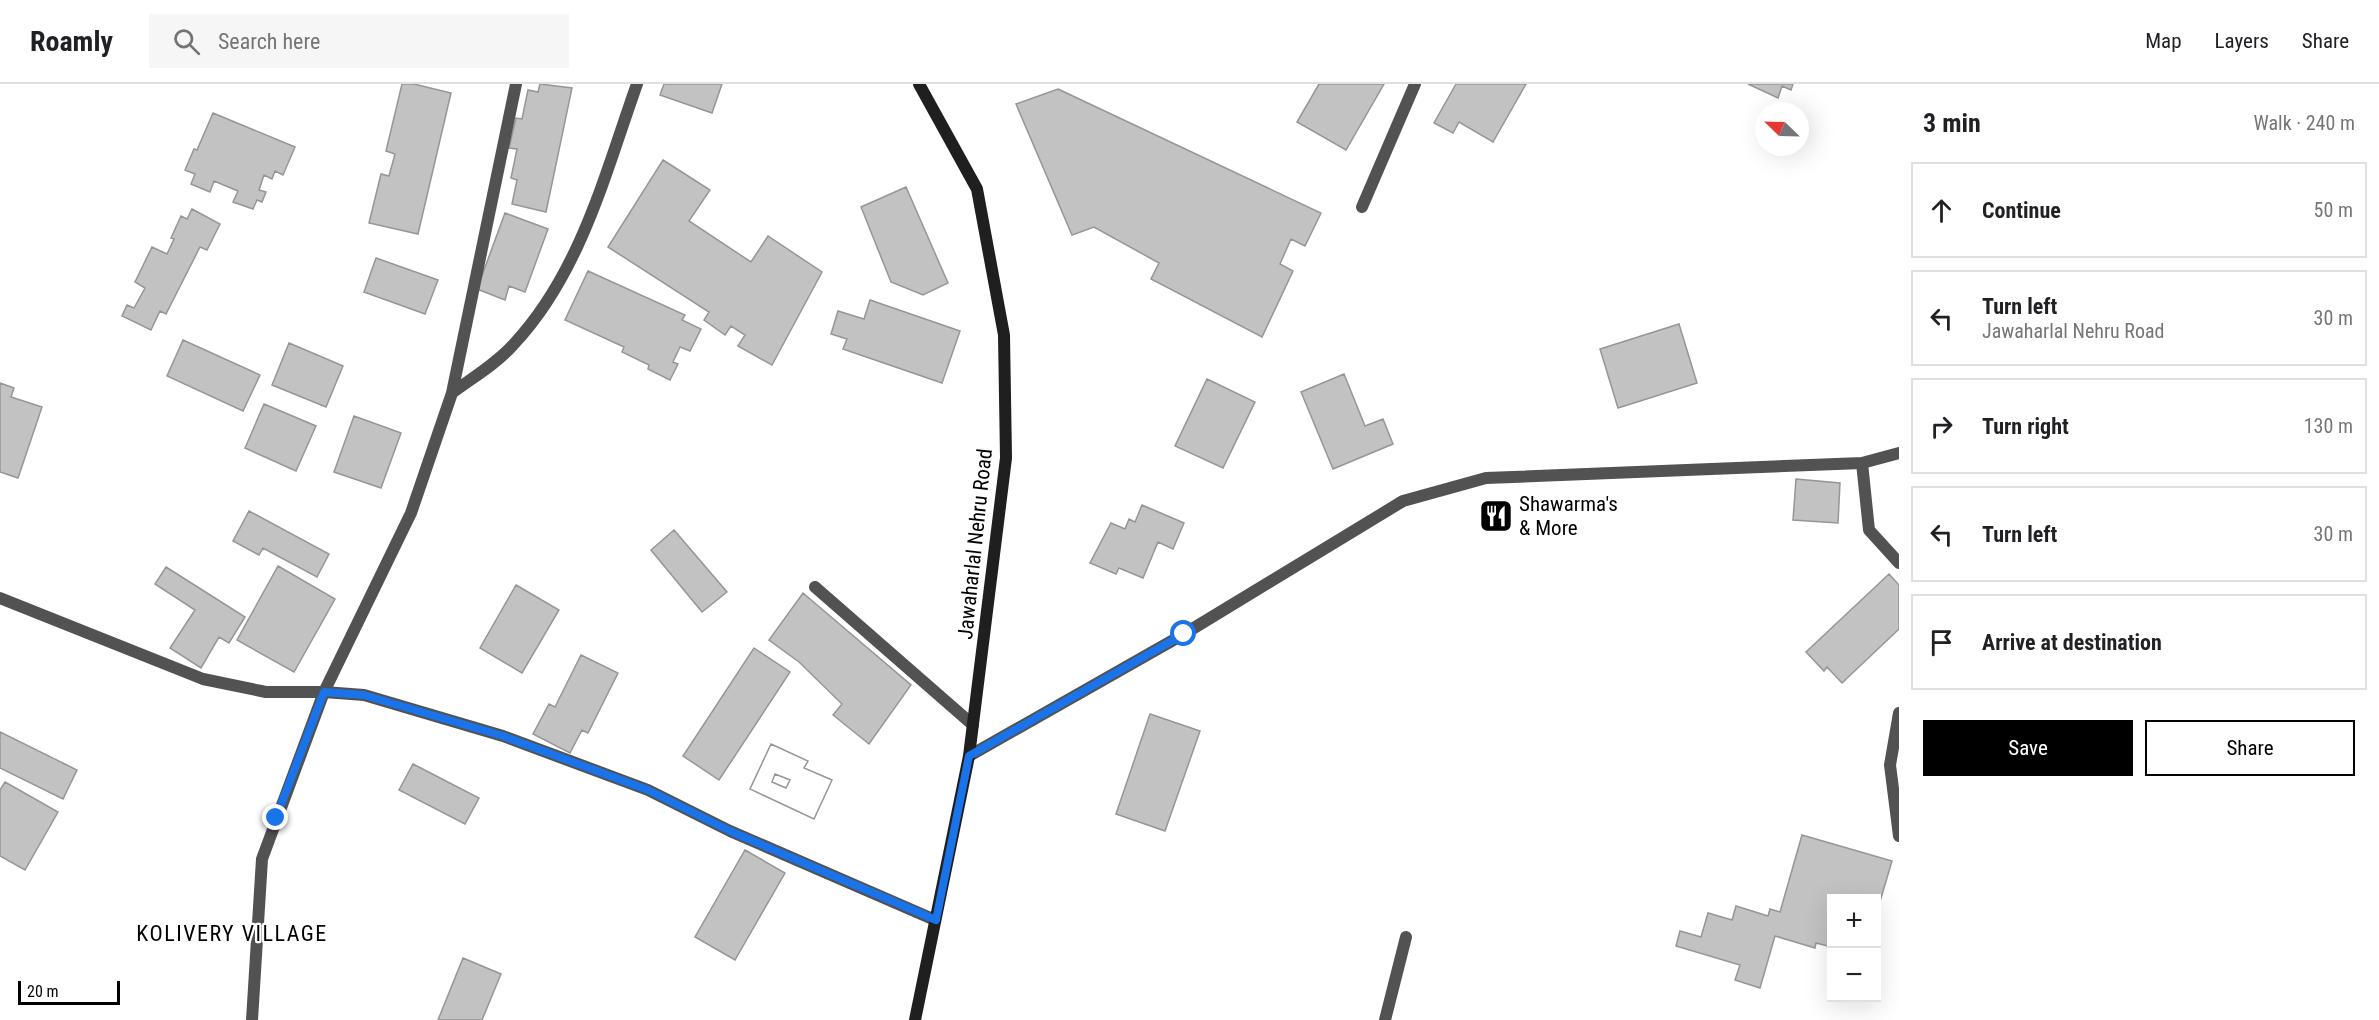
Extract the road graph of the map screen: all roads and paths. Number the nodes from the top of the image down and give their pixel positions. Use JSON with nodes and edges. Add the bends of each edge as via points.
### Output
{"nodes":[{"id":1,"x":516,"y":84,"type":"edge"},
{"id":2,"x":637,"y":84,"type":"edge"},
{"id":3,"x":919,"y":84,"type":"edge"},
{"id":4,"x":1415,"y":84,"type":"edge"},
{"id":5,"x":1362,"y":207,"type":"dead end"},
{"id":6,"x":452,"y":393,"type":"junction"},
{"id":7,"x":1899,"y":453,"type":"edge"},
{"id":8,"x":1862,"y":463,"type":"junction"},
{"id":9,"x":1899,"y":563,"type":"edge"},
{"id":10,"x":815,"y":587,"type":"dead end"},
{"id":11,"x":0,"y":598,"type":"edge"},
{"id":12,"x":324,"y":692,"type":"junction"},
{"id":13,"x":1899,"y":713,"type":"edge"},
{"id":14,"x":973,"y":725,"type":"junction"},
{"id":15,"x":969,"y":756,"type":"junction"},
{"id":16,"x":1899,"y":836,"type":"edge"},
{"id":17,"x":936,"y":920,"type":"junction"},
{"id":18,"x":1406,"y":937,"type":"dead end"},
{"id":19,"x":252,"y":1020,"type":"edge"},
{"id":20,"x":915,"y":1020,"type":"edge"},
{"id":21,"x":1385,"y":1020,"type":"edge"}],
"edges":[{"from":1,"to":6,"type":"street"},
{"from":2,"to":6,"type":"street","via":[[578,248],[545,303],[512,346]]},
{"from":3,"to":14,"type":"street","name":"Jawaharlal Nehru Road","via":[[977,189],[1004,335],[1006,458]]},
{"from":4,"to":5,"type":"street"},
{"from":6,"to":12,"type":"street","via":[[411,513]]},
{"from":7,"to":8,"type":"street"},
{"from":8,"to":9,"type":"street","via":[[1869,530]]},
{"from":8,"to":15,"type":"street","via":[[1486,478],[1403,501],[1184,634]]},
{"from":10,"to":14,"type":"street"},
{"from":11,"to":12,"type":"street","via":[[202,679],[266,692]]},
{"from":12,"to":17,"type":"street","via":[[364,695],[503,736],[648,790],[730,831]]},
{"from":12,"to":19,"type":"street","via":[[262,859]]},
{"from":13,"to":16,"type":"street","via":[[1890,765]]},
{"from":14,"to":15,"type":"street","name":"Jawaharlal Nehru Road"},
{"from":15,"to":17,"type":"street","name":"Jawaharlal Nehru Road"},
{"from":17,"to":20,"type":"street","name":"Jawaharlal Nehru Road"},
{"from":18,"to":21,"type":"street"}]}
